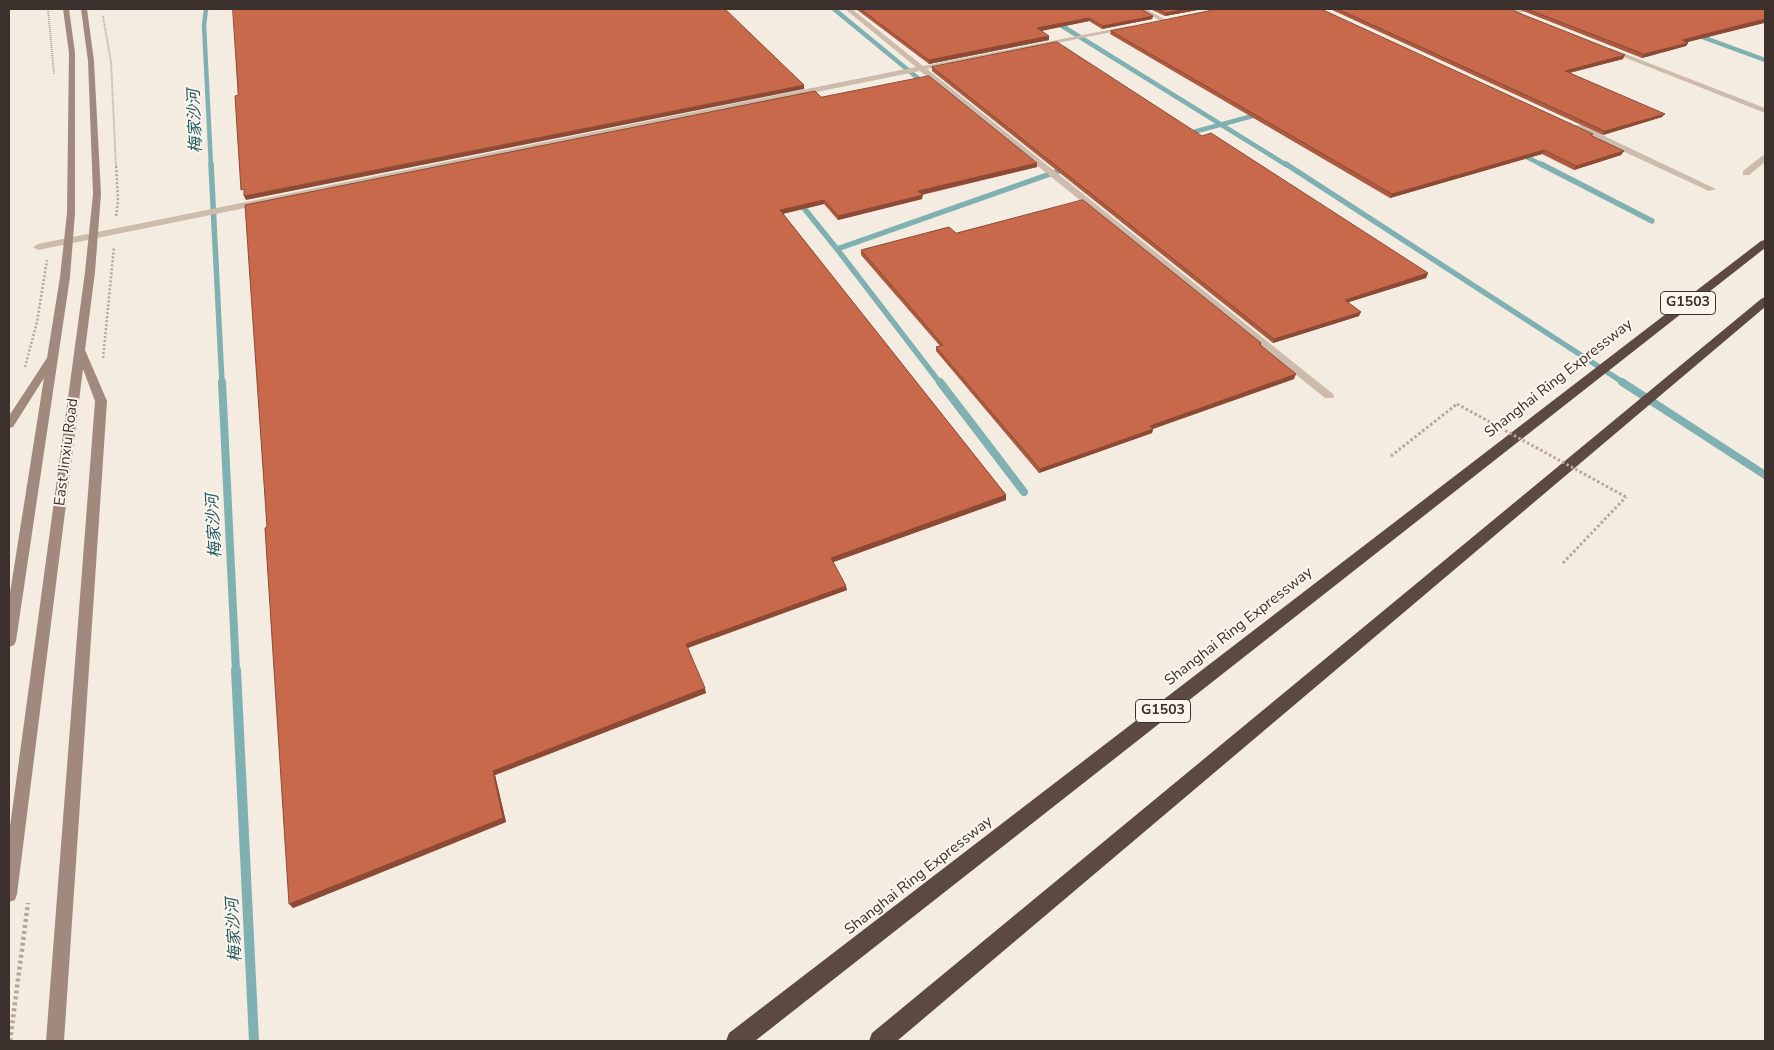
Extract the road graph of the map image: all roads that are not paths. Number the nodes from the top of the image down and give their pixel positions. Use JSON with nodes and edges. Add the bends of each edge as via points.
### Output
{"nodes":[{"id":1,"x":66,"y":9,"type":"edge"},
{"id":2,"x":84,"y":9,"type":"edge"},
{"id":3,"x":848,"y":9,"type":"edge"},
{"id":4,"x":1142,"y":9,"type":"edge"},
{"id":5,"x":1506,"y":9,"type":"edge"},
{"id":6,"x":1531,"y":9,"type":"edge"},
{"id":7,"x":1515,"y":12,"type":"junction"},
{"id":8,"x":1524,"y":16,"type":"edge"},
{"id":9,"x":1172,"y":18,"type":"edge"},
{"id":10,"x":1163,"y":20,"type":"junction"},
{"id":11,"x":1153,"y":22,"type":"edge"},
{"id":12,"x":1133,"y":26,"type":"edge"},
{"id":13,"x":1598,"y":45,"type":"edge"},
{"id":14,"x":923,"y":69,"type":"junction"},
{"id":15,"x":1765,"y":111,"type":"edge"},
{"id":16,"x":1566,"y":122,"type":"edge"},
{"id":17,"x":1765,"y":158,"type":"edge"},
{"id":18,"x":1746,"y":173,"type":"dead end"},
{"id":19,"x":1712,"y":189,"type":"dead end"},
{"id":20,"x":93,"y":235,"type":"junction"},
{"id":21,"x":68,"y":241,"type":"junction"},
{"id":22,"x":1765,"y":243,"type":"edge"},
{"id":23,"x":38,"y":247,"type":"dead end"},
{"id":24,"x":1765,"y":301,"type":"edge"},
{"id":25,"x":80,"y":350,"type":"junction"},
{"id":26,"x":53,"y":357,"type":"junction"},
{"id":27,"x":1329,"y":396,"type":"dead end"},
{"id":28,"x":9,"y":424,"type":"edge"},
{"id":29,"x":9,"y":641,"type":"edge"},
{"id":30,"x":9,"y":894,"type":"edge"},
{"id":31,"x":55,"y":1041,"type":"edge"},
{"id":32,"x":736,"y":1041,"type":"edge"},
{"id":33,"x":880,"y":1041,"type":"edge"}],
"edges":[{"from":1,"to":21,"type":"main road","name":"East Jinxiu Road","via":[[72,52]]},
{"from":2,"to":20,"type":"main road","name":"East Jinxiu Road","via":[[91,61],[97,194]]},
{"from":3,"to":14,"type":"lane"},
{"from":4,"to":10,"type":"lane"},
{"from":5,"to":7,"type":"lane"},
{"from":6,"to":7,"type":"lane"},
{"from":7,"to":8,"type":"lane"},
{"from":9,"to":10,"type":"lane"},
{"from":10,"to":11,"type":"lane"},
{"from":12,"to":14,"type":"lane"},
{"from":13,"to":15,"type":"lane"},
{"from":14,"to":20,"type":"lane"},
{"from":14,"to":27,"type":"lane"},
{"from":16,"to":19,"type":"lane"},
{"from":17,"to":18,"type":"lane"},
{"from":20,"to":21,"type":"lane"},
{"from":20,"to":25,"type":"main road","name":"East Jinxiu Road"},
{"from":21,"to":23,"type":"lane"},
{"from":21,"to":26,"type":"main road","name":"East Jinxiu Road"},
{"from":22,"to":32,"type":"highway","name":"Shanghai Ring Expressway","number":"G1503"},
{"from":24,"to":33,"type":"highway","number":"G1503"},
{"from":25,"to":30,"type":"main road","name":"East Jinxiu Road"},
{"from":25,"to":31,"type":"main road","via":[[101,401]]},
{"from":26,"to":28,"type":"main road"},
{"from":26,"to":29,"type":"main road","name":"East Jinxiu Road"}]}
